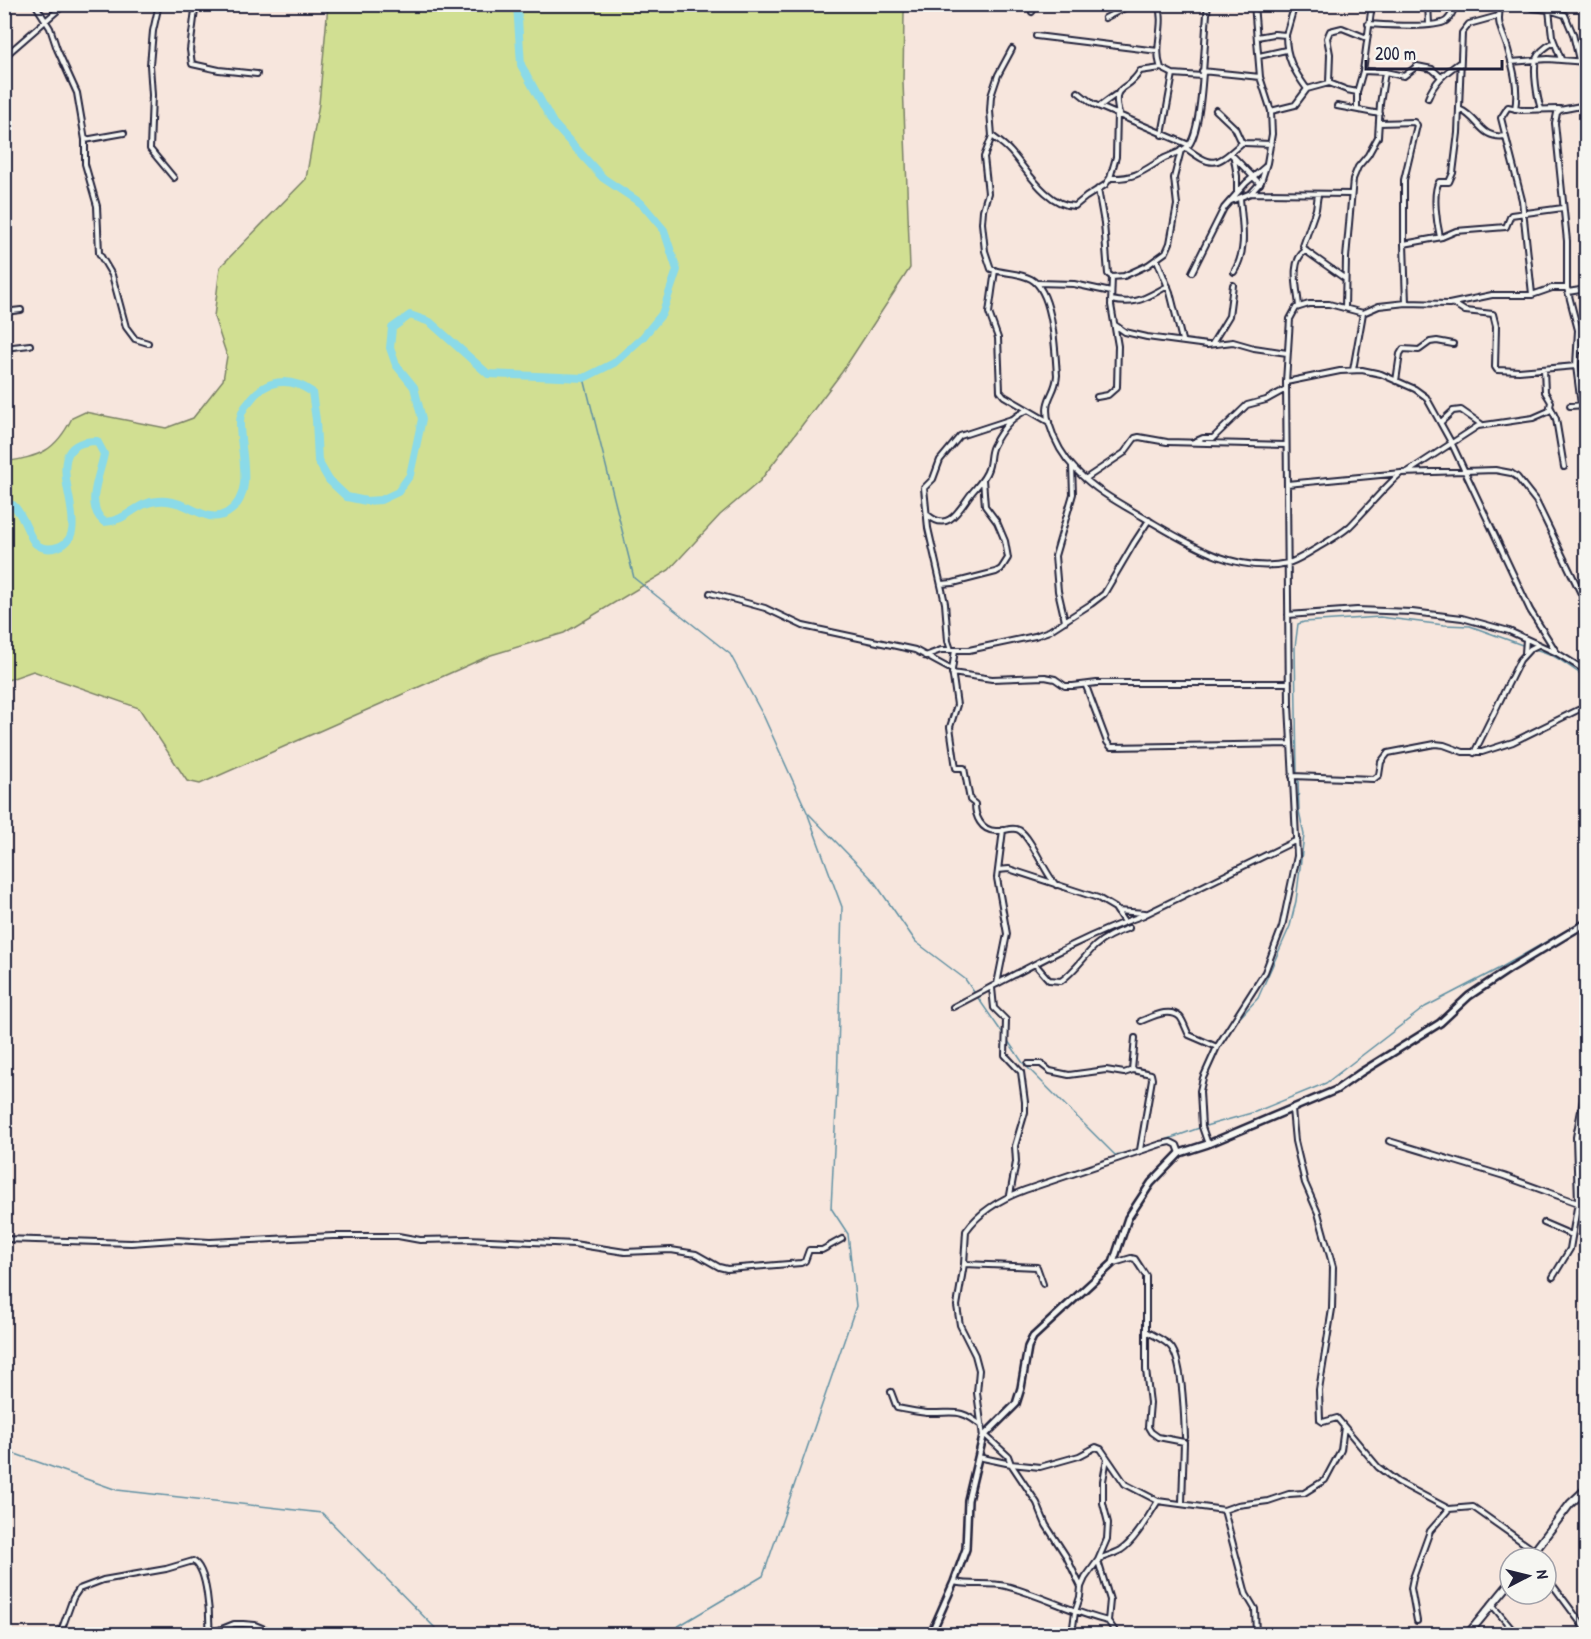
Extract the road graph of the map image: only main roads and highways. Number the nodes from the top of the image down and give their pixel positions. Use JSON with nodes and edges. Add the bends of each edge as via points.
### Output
{"nodes":[{"id":1,"x":1587,"y":1489,"type":"edge"},
{"id":2,"x":1539,"y":1546,"type":"edge"},
{"id":3,"x":1498,"y":1598,"type":"edge"},
{"id":4,"x":1468,"y":1635,"type":"edge"}],
"edges":[{"from":1,"to":2,"type":"main road","via":[[1570,1504]]},
{"from":3,"to":4,"type":"main road"}]}
